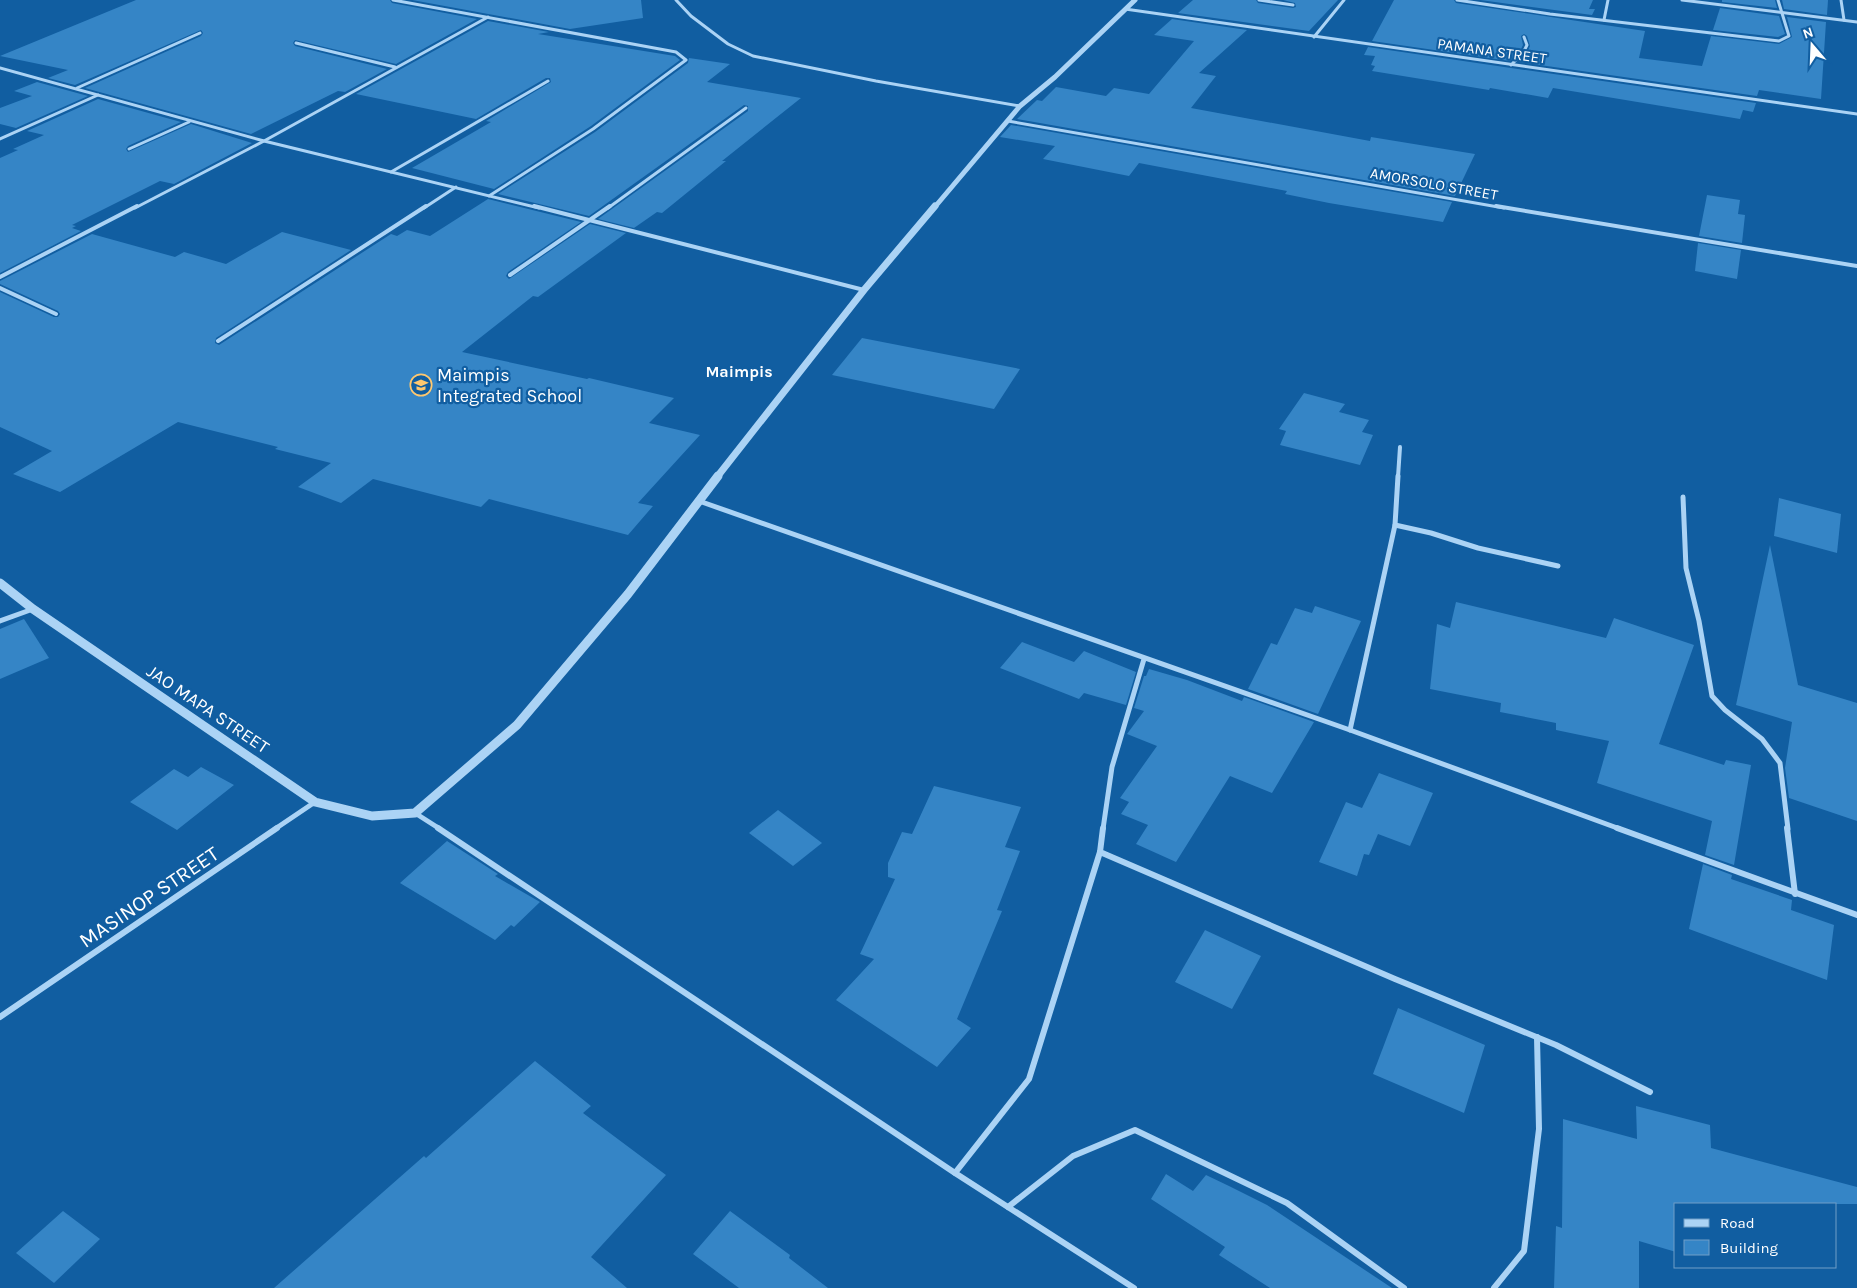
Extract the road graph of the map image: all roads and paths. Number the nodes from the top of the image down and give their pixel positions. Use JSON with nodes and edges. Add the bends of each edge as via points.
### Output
{"nodes":[{"id":1,"x":393,"y":0,"type":"edge"},
{"id":2,"x":676,"y":0,"type":"edge"},
{"id":3,"x":1136,"y":0,"type":"edge"},
{"id":4,"x":1259,"y":0,"type":"edge"},
{"id":5,"x":1344,"y":0,"type":"edge"},
{"id":6,"x":1457,"y":0,"type":"edge"},
{"id":7,"x":1608,"y":0,"type":"edge"},
{"id":8,"x":1682,"y":0,"type":"edge"},
{"id":9,"x":1778,"y":0,"type":"edge"},
{"id":10,"x":1840,"y":0,"type":"edge"},
{"id":11,"x":1293,"y":5,"type":"dead end"},
{"id":12,"x":1125,"y":9,"type":"junction"},
{"id":13,"x":1780,"y":12,"type":"junction"},
{"id":14,"x":488,"y":17,"type":"junction"},
{"id":15,"x":1604,"y":20,"type":"junction"},
{"id":16,"x":1844,"y":20,"type":"junction"},
{"id":17,"x":1857,"y":22,"type":"edge"},
{"id":18,"x":200,"y":33,"type":"dead end"},
{"id":19,"x":1314,"y":36,"type":"junction"},
{"id":20,"x":1524,"y":37,"type":"dead end"},
{"id":21,"x":296,"y":42,"type":"dead end"},
{"id":22,"x":1511,"y":65,"type":"junction"},
{"id":23,"x":395,"y":67,"type":"junction"},
{"id":24,"x":0,"y":68,"type":"edge"},
{"id":25,"x":548,"y":81,"type":"dead end"},
{"id":26,"x":77,"y":88,"type":"junction"},
{"id":27,"x":98,"y":94,"type":"junction"},
{"id":28,"x":1020,"y":106,"type":"junction"},
{"id":29,"x":746,"y":108,"type":"dead end"},
{"id":30,"x":1857,"y":114,"type":"edge"},
{"id":31,"x":1008,"y":120,"type":"junction"},
{"id":32,"x":190,"y":122,"type":"junction"},
{"id":33,"x":0,"y":139,"type":"edge"},
{"id":34,"x":264,"y":141,"type":"junction"},
{"id":35,"x":129,"y":149,"type":"dead end"},
{"id":36,"x":390,"y":172,"type":"junction"},
{"id":37,"x":456,"y":187,"type":"junction"},
{"id":38,"x":490,"y":196,"type":"junction"},
{"id":39,"x":591,"y":220,"type":"junction"},
{"id":40,"x":1857,"y":266,"type":"edge"},
{"id":41,"x":510,"y":275,"type":"dead end"},
{"id":42,"x":0,"y":276,"type":"edge"},
{"id":43,"x":0,"y":288,"type":"edge"},
{"id":44,"x":864,"y":290,"type":"junction"},
{"id":45,"x":56,"y":314,"type":"dead end"},
{"id":46,"x":218,"y":341,"type":"dead end"},
{"id":47,"x":1400,"y":447,"type":"dead end"},
{"id":48,"x":1683,"y":497,"type":"dead end"},
{"id":49,"x":698,"y":501,"type":"junction"},
{"id":50,"x":1395,"y":525,"type":"junction"},
{"id":51,"x":1558,"y":566,"type":"dead end"},
{"id":52,"x":0,"y":583,"type":"edge"},
{"id":53,"x":33,"y":609,"type":"junction"},
{"id":54,"x":0,"y":621,"type":"edge"},
{"id":55,"x":1144,"y":659,"type":"junction"},
{"id":56,"x":1350,"y":730,"type":"junction"},
{"id":57,"x":315,"y":802,"type":"junction"},
{"id":58,"x":415,"y":813,"type":"junction"},
{"id":59,"x":1100,"y":852,"type":"junction"},
{"id":60,"x":1795,"y":894,"type":"junction"},
{"id":61,"x":1857,"y":915,"type":"edge"},
{"id":62,"x":0,"y":1016,"type":"edge"},
{"id":63,"x":1537,"y":1036,"type":"junction"},
{"id":64,"x":1650,"y":1092,"type":"dead end"},
{"id":65,"x":955,"y":1173,"type":"junction"},
{"id":66,"x":1008,"y":1207,"type":"junction"},
{"id":67,"x":1134,"y":1288,"type":"edge"},
{"id":68,"x":1404,"y":1288,"type":"edge"},
{"id":69,"x":1494,"y":1288,"type":"edge"}],
"edges":[{"from":1,"to":14,"type":"street"},
{"from":2,"to":28,"type":"street","via":[[691,16],[728,44],[753,56]]},
{"from":3,"to":12,"type":"street"},
{"from":4,"to":11,"type":"street"},
{"from":5,"to":19,"type":"street"},
{"from":6,"to":15,"type":"street"},
{"from":7,"to":15,"type":"street"},
{"from":8,"to":13,"type":"street"},
{"from":9,"to":13,"type":"street"},
{"from":10,"to":16,"type":"street"},
{"from":12,"to":19,"type":"street","name":"PAMANA STREET"},
{"from":12,"to":28,"type":"street"},
{"from":13,"to":15,"type":"street","via":[[1789,36],[1779,41]]},
{"from":13,"to":16,"type":"street"},
{"from":14,"to":23,"type":"street"},
{"from":14,"to":38,"type":"street","via":[[676,52],[686,60],[593,129]]},
{"from":16,"to":17,"type":"street"},
{"from":18,"to":26,"type":"street"},
{"from":19,"to":22,"type":"street","name":"PAMANA STREET"},
{"from":20,"to":22,"type":"street","via":[[1527,45],[1523,54]]},
{"from":21,"to":23,"type":"street"},
{"from":22,"to":30,"type":"street","name":"PAMANA STREET"},
{"from":23,"to":34,"type":"street"},
{"from":24,"to":26,"type":"street"},
{"from":25,"to":36,"type":"street"},
{"from":26,"to":27,"type":"street"},
{"from":27,"to":32,"type":"street"},
{"from":27,"to":33,"type":"street"},
{"from":28,"to":31,"type":"street"},
{"from":29,"to":39,"type":"street"},
{"from":31,"to":40,"type":"street","name":"AMORSOLO STREET","via":[[1510,209]]},
{"from":31,"to":44,"type":"street"},
{"from":32,"to":34,"type":"street"},
{"from":32,"to":35,"type":"street"},
{"from":34,"to":36,"type":"street"},
{"from":34,"to":42,"type":"street"},
{"from":36,"to":37,"type":"street"},
{"from":37,"to":38,"type":"street"},
{"from":37,"to":46,"type":"street"},
{"from":38,"to":39,"type":"street"},
{"from":39,"to":41,"type":"street"},
{"from":39,"to":44,"type":"street"},
{"from":43,"to":45,"type":"street"},
{"from":44,"to":49,"type":"street"},
{"from":47,"to":50,"type":"street"},
{"from":48,"to":60,"type":"street","via":[[1686,568],[1712,696],[1762,739],[1780,763]]},
{"from":49,"to":55,"type":"street"},
{"from":49,"to":58,"type":"street","via":[[628,594],[517,725]]},
{"from":50,"to":51,"type":"street"},
{"from":50,"to":56,"type":"street"},
{"from":52,"to":53,"type":"street","name":"JAO MAPA STREET"},
{"from":53,"to":54,"type":"street"},
{"from":53,"to":57,"type":"street","name":"JAO MAPA STREET"},
{"from":55,"to":56,"type":"street"},
{"from":55,"to":59,"type":"street","via":[[1112,767]]},
{"from":56,"to":60,"type":"street"},
{"from":57,"to":58,"type":"street","name":"JAO MAPA STREET","via":[[372,816]]},
{"from":57,"to":62,"type":"street","name":"MASINOP STREET"},
{"from":58,"to":65,"type":"street"},
{"from":59,"to":63,"type":"street","via":[[1394,979]]},
{"from":59,"to":65,"type":"street","via":[[1029,1080]]},
{"from":60,"to":61,"type":"street"},
{"from":63,"to":64,"type":"street","via":[[1612,1070]]},
{"from":63,"to":69,"type":"street","via":[[1539,1128],[1524,1251]]},
{"from":65,"to":66,"type":"street"},
{"from":66,"to":67,"type":"street"},
{"from":66,"to":68,"type":"street","via":[[1073,1156],[1136,1130],[1287,1204]]}]}
